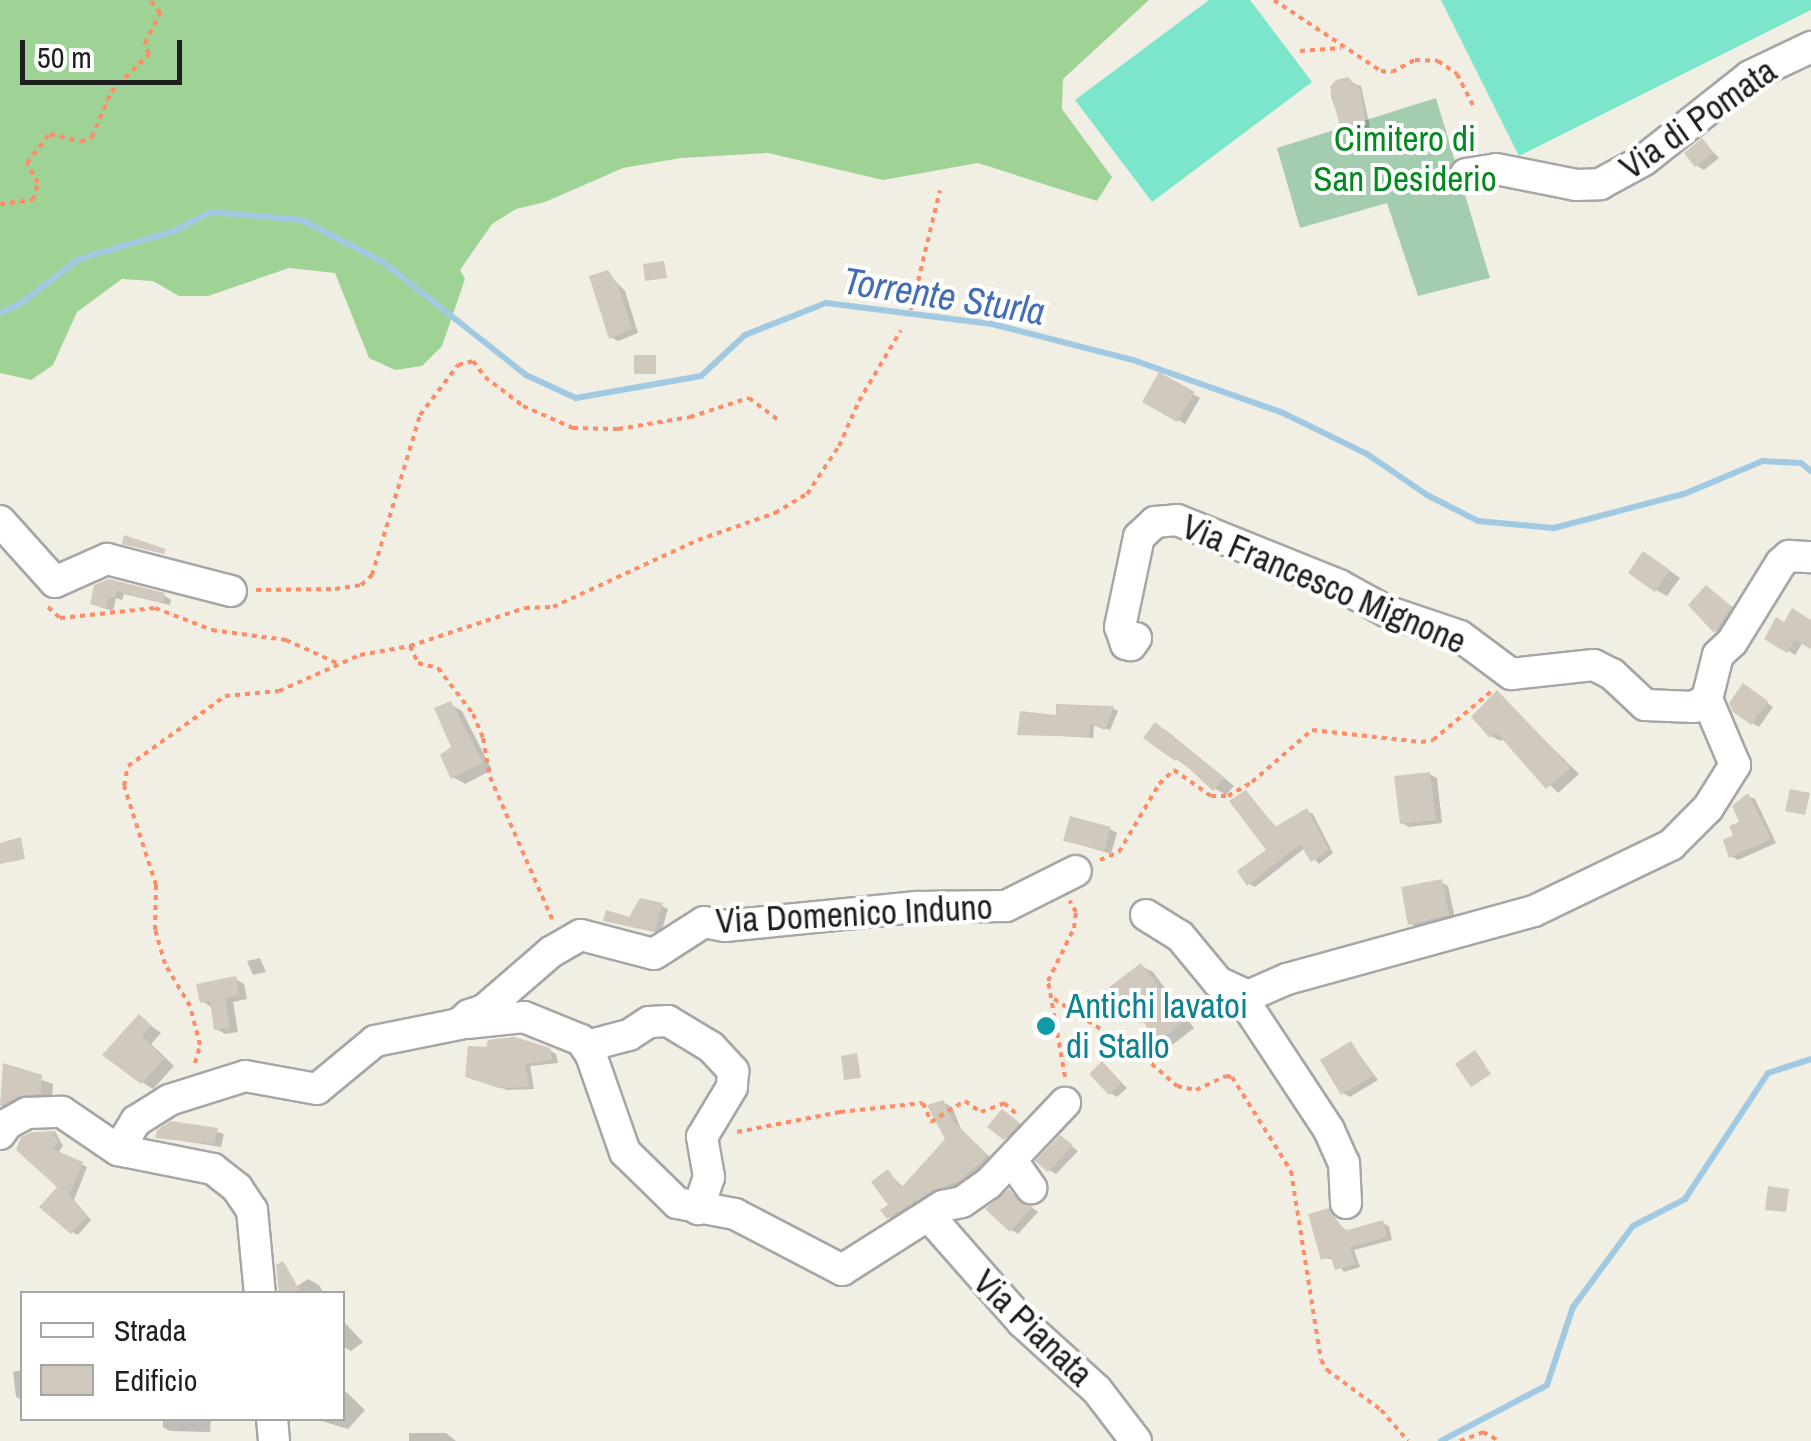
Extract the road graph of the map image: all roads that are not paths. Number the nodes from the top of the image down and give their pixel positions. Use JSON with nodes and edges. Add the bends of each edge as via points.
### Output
{"nodes":[{"id":1,"x":1811,"y":47,"type":"edge"},
{"id":2,"x":1466,"y":174,"type":"dead end"},
{"id":3,"x":0,"y":521,"type":"edge"},
{"id":4,"x":1811,"y":557,"type":"edge"},
{"id":5,"x":231,"y":591,"type":"road end"},
{"id":6,"x":1136,"y":638,"type":"dead end"},
{"id":7,"x":1707,"y":699,"type":"junction"},
{"id":8,"x":1068,"y":875,"type":"road end"},
{"id":9,"x":1146,"y":916,"type":"dead end"},
{"id":10,"x":1248,"y":996,"type":"junction"},
{"id":11,"x":459,"y":1024,"type":"junction"},
{"id":12,"x":587,"y":1046,"type":"junction"},
{"id":13,"x":1065,"y":1103,"type":"road end"},
{"id":14,"x":0,"y":1134,"type":"edge"},
{"id":15,"x":127,"y":1152,"type":"junction"},
{"id":16,"x":1013,"y":1162,"type":"junction"},
{"id":17,"x":1031,"y":1188,"type":"dead end"},
{"id":18,"x":1346,"y":1202,"type":"dead end"},
{"id":19,"x":698,"y":1209,"type":"junction"},
{"id":20,"x":930,"y":1216,"type":"junction"},
{"id":21,"x":260,"y":1291,"type":"edge"},
{"id":22,"x":1136,"y":1441,"type":"edge"}],
"edges":[{"from":1,"to":2,"type":"street","name":"Via di Pomata","via":[[1750,76],[1644,160],[1600,184],[1576,186],[1496,170]]},
{"from":3,"to":5,"type":"street","via":[[47,576],[60,582],[107,559]]},
{"from":4,"to":7,"type":"street","via":[[1789,556],[1781,563],[1718,655]]},
{"from":6,"to":7,"type":"street","name":"Via Francesco Mignone","via":[[1126,644],[1120,627],[1139,537],[1156,522],[1177,520],[1340,586],[1386,612],[1460,636],[1512,674],[1594,665],[1651,707],[1694,707]]},
{"from":7,"to":10,"type":"street","via":[[1734,772],[1672,845],[1534,911],[1287,979]]},
{"from":8,"to":11,"type":"street","name":"Via Domenico Induno","via":[[1012,905],[725,926],[704,922],[654,954],[581,936]]},
{"from":9,"to":10,"type":"street","via":[[1180,936],[1218,982]]},
{"from":10,"to":18,"type":"street","via":[[1248,1007],[1329,1130],[1344,1163]]},
{"from":11,"to":12,"type":"street","via":[[524,1017]]},
{"from":11,"to":15,"type":"street","name":"Via Domenico Induno","via":[[375,1040],[317,1090],[245,1076],[169,1100],[136,1121],[122,1144]]},
{"from":12,"to":19,"type":"street","via":[[625,1152],[677,1203]]},
{"from":12,"to":19,"type":"street","via":[[659,1021],[682,1026],[711,1046],[735,1077],[705,1127],[708,1178]]},
{"from":13,"to":16,"type":"street"},
{"from":14,"to":15,"type":"street","via":[[27,1113],[62,1112]]},
{"from":15,"to":21,"type":"street","via":[[202,1164],[236,1188],[256,1224]]},
{"from":16,"to":17,"type":"street"},
{"from":16,"to":20,"type":"street","via":[[962,1202]]},
{"from":19,"to":20,"type":"street","via":[[735,1214],[842,1270],[894,1256]]},
{"from":20,"to":22,"type":"street","name":"Via Pianata"}]}
